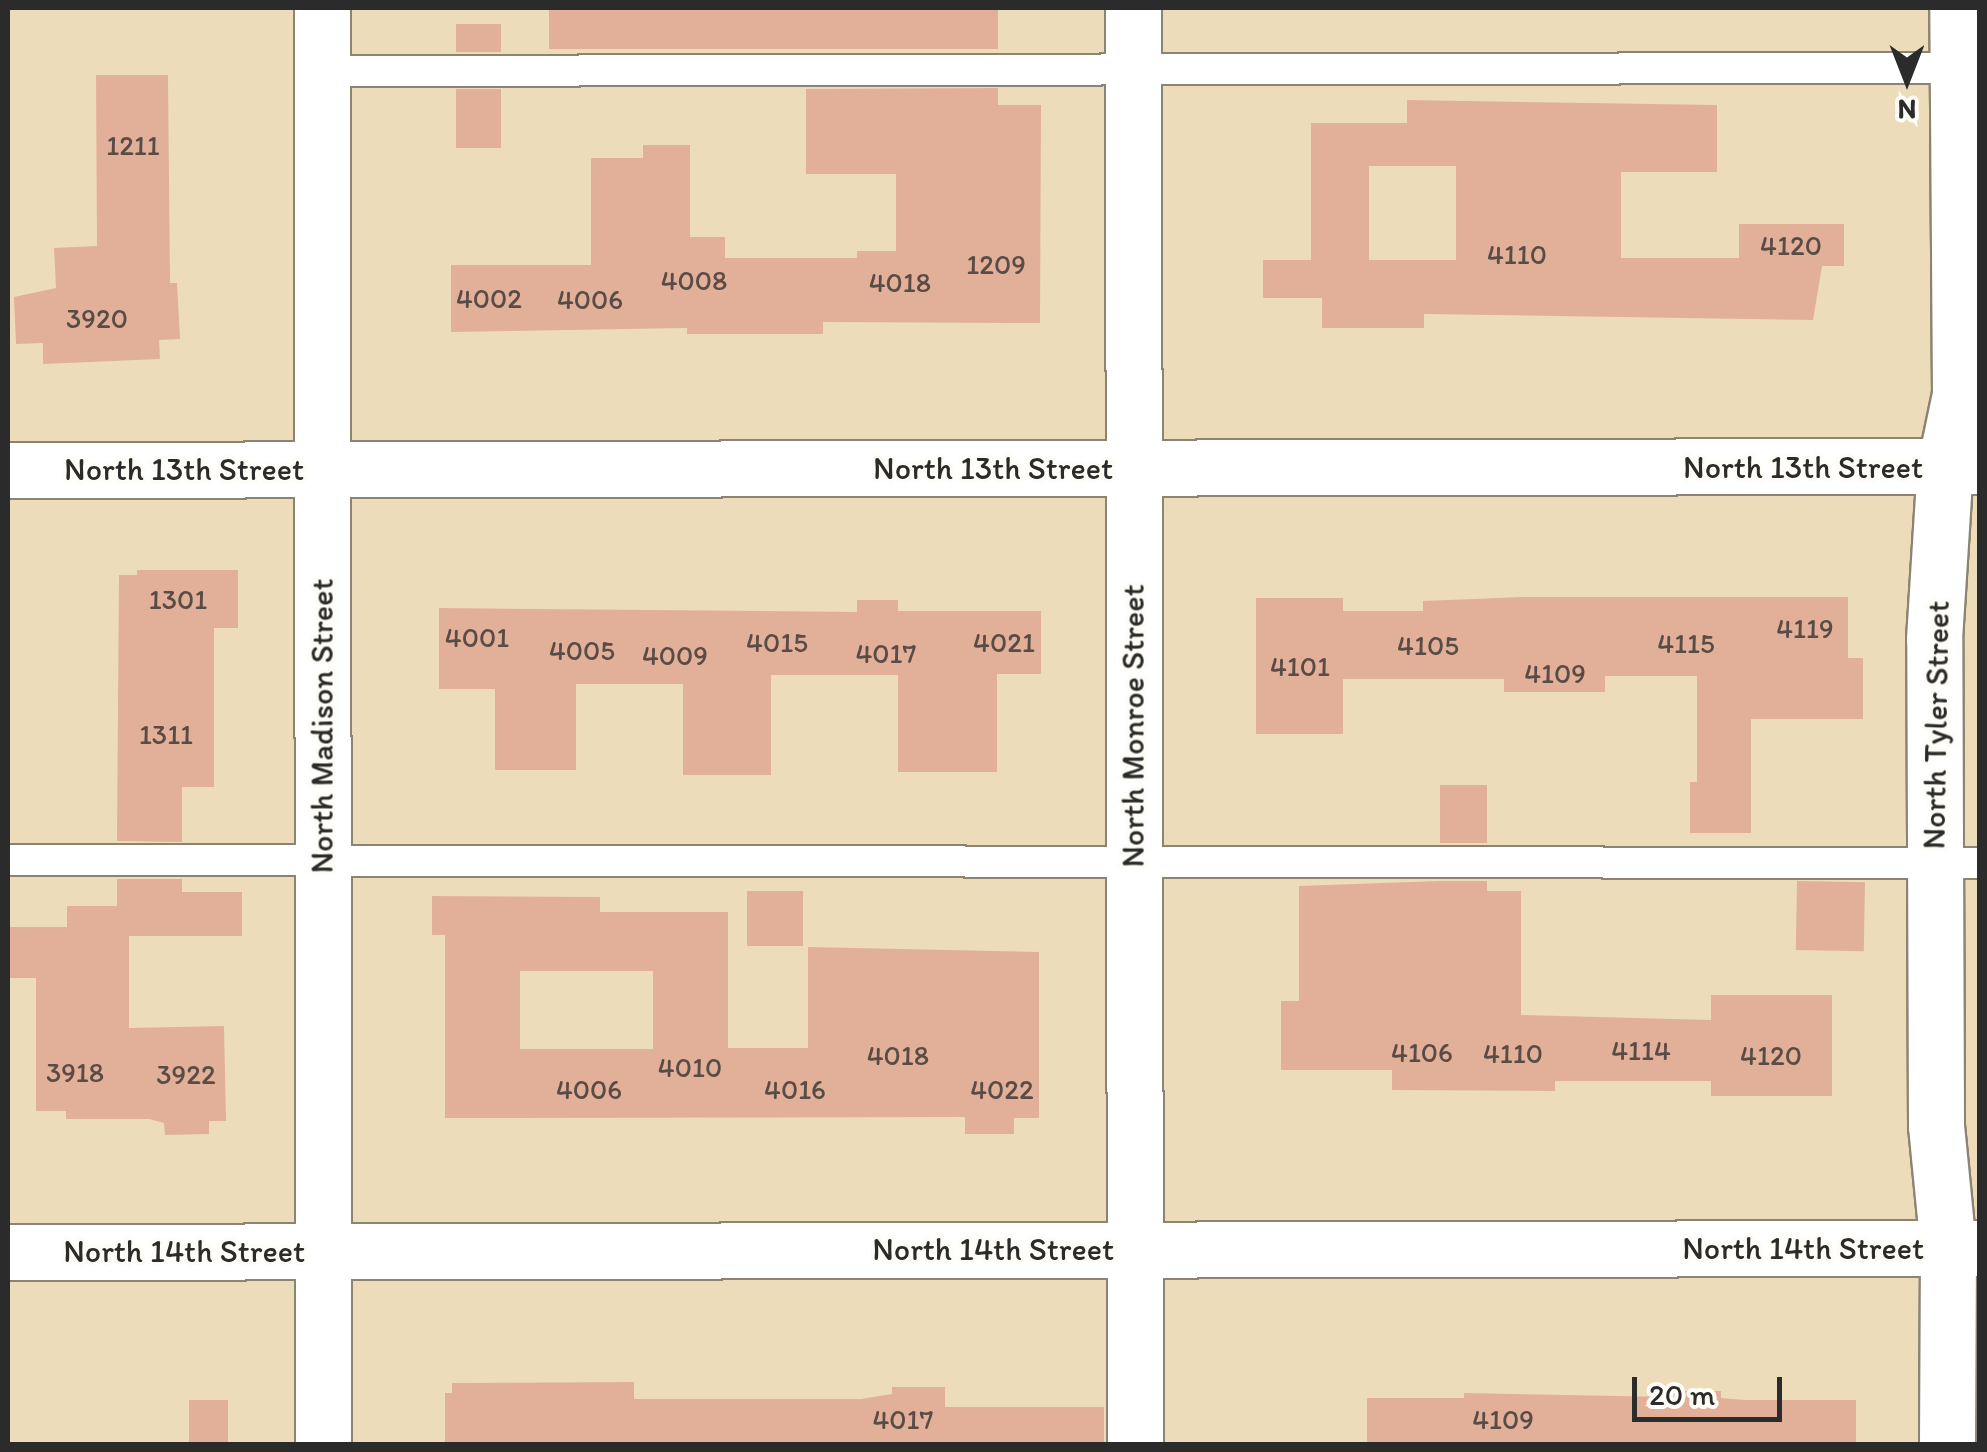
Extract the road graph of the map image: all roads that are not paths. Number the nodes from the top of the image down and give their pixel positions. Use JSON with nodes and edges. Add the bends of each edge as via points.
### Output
{"nodes":[{"id":1,"x":322,"y":8,"type":"edge"},
{"id":2,"x":1134,"y":8,"type":"edge"},
{"id":3,"x":1957,"y":8,"type":"edge"},
{"id":4,"x":1134,"y":68,"type":"junction"},
{"id":5,"x":1957,"y":68,"type":"junction"},
{"id":6,"x":322,"y":71,"type":"junction"},
{"id":7,"x":1962,"y":466,"type":"edge"},
{"id":8,"x":1134,"y":467,"type":"junction"},
{"id":9,"x":322,"y":469,"type":"junction"},
{"id":10,"x":8,"y":470,"type":"edge"},
{"id":11,"x":322,"y":857,"type":"junction"},
{"id":12,"x":1132,"y":858,"type":"junction"},
{"id":13,"x":8,"y":860,"type":"edge"},
{"id":14,"x":1957,"y":863,"type":"edge"},
{"id":15,"x":1135,"y":1248,"type":"junction"},
{"id":16,"x":1964,"y":1248,"type":"edge"},
{"id":17,"x":323,"y":1250,"type":"junction"},
{"id":18,"x":8,"y":1252,"type":"edge"},
{"id":19,"x":323,"y":1444,"type":"edge"},
{"id":20,"x":1135,"y":1444,"type":"edge"},
{"id":21,"x":1947,"y":1444,"type":"edge"}],
"edges":[{"from":1,"to":6,"type":"street","name":"North Madison Street"},
{"from":2,"to":4,"type":"street","name":"North Monroe Street"},
{"from":3,"to":5,"type":"street","name":"North Tyler Street"},
{"from":4,"to":5,"type":"lane"},
{"from":4,"to":6,"type":"lane"},
{"from":4,"to":8,"type":"street","name":"North Monroe Street"},
{"from":5,"to":7,"type":"street","name":"North Tyler Street"},
{"from":6,"to":9,"type":"street","name":"North Madison Street"},
{"from":7,"to":8,"type":"street","name":"North 13th Street"},
{"from":7,"to":14,"type":"street","name":"North Tyler Street","via":[[1934,639]]},
{"from":8,"to":9,"type":"street","name":"North 13th Street"},
{"from":8,"to":12,"type":"street","name":"North Monroe Street"},
{"from":9,"to":10,"type":"street","name":"North 13th Street"},
{"from":9,"to":11,"type":"street","name":"North Madison Street"},
{"from":11,"to":12,"type":"lane"},
{"from":11,"to":13,"type":"lane"},
{"from":11,"to":17,"type":"street","name":"North Madison Street"},
{"from":12,"to":14,"type":"lane"},
{"from":12,"to":15,"type":"street","name":"North Monroe Street"},
{"from":14,"to":16,"type":"street","name":"North Tyler Street","via":[[1936,1126]]},
{"from":15,"to":16,"type":"street","name":"North 14th Street"},
{"from":15,"to":17,"type":"street","name":"North 14th Street"},
{"from":15,"to":20,"type":"street","name":"North Monroe Street"},
{"from":16,"to":21,"type":"street","name":"North Tyler Street"},
{"from":17,"to":18,"type":"street","name":"North 14th Street"},
{"from":17,"to":19,"type":"street","name":"North Madison Street"}]}
